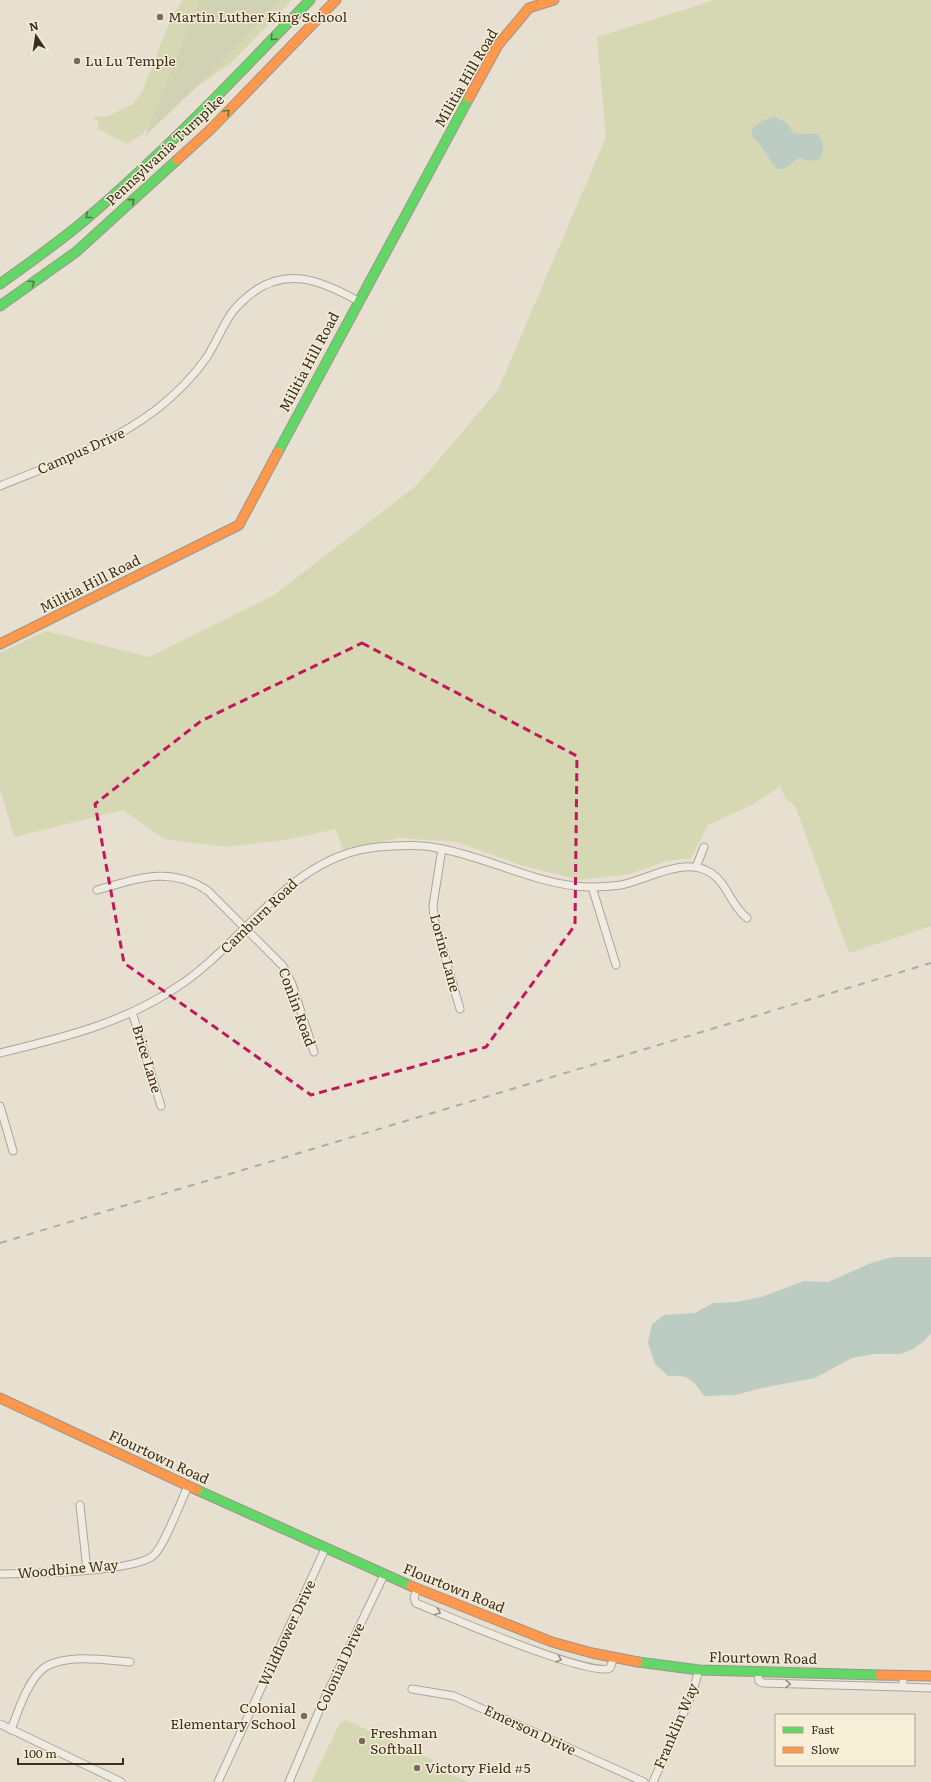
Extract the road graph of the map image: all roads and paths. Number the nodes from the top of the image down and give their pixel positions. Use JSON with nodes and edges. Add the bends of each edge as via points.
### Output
{"nodes":[{"id":1,"x":310,"y":0,"type":"edge"},
{"id":2,"x":336,"y":0,"type":"edge"},
{"id":3,"x":554,"y":0,"type":"edge"},
{"id":4,"x":0,"y":284,"type":"edge"},
{"id":5,"x":358,"y":301,"type":"junction"},
{"id":6,"x":0,"y":306,"type":"edge"},
{"id":7,"x":0,"y":486,"type":"edge"},
{"id":8,"x":0,"y":644,"type":"edge"},
{"id":9,"x":704,"y":847,"type":"dead end"},
{"id":10,"x":442,"y":849,"type":"junction"},
{"id":11,"x":696,"y":867,"type":"junction"},
{"id":12,"x":592,"y":887,"type":"junction"},
{"id":13,"x":97,"y":890,"type":"dead end"},
{"id":14,"x":747,"y":918,"type":"dead end"},
{"id":15,"x":246,"y":927,"type":"junction"},
{"id":16,"x":616,"y":965,"type":"dead end"},
{"id":17,"x":460,"y":1009,"type":"dead end"},
{"id":18,"x":132,"y":1012,"type":"junction"},
{"id":19,"x":314,"y":1052,"type":"dead end"},
{"id":20,"x":0,"y":1053,"type":"edge"},
{"id":21,"x":0,"y":1106,"type":"edge"},
{"id":22,"x":161,"y":1106,"type":"dead end"},
{"id":23,"x":13,"y":1151,"type":"dead end"},
{"id":24,"x":0,"y":1398,"type":"edge"},
{"id":25,"x":188,"y":1486,"type":"junction"},
{"id":26,"x":80,"y":1505,"type":"dead end"},
{"id":27,"x":325,"y":1549,"type":"junction"},
{"id":28,"x":87,"y":1570,"type":"junction"},
{"id":29,"x":0,"y":1574,"type":"edge"},
{"id":30,"x":384,"y":1575,"type":"junction"},
{"id":31,"x":417,"y":1588,"type":"junction"},
{"id":32,"x":614,"y":1657,"type":"junction"},
{"id":33,"x":130,"y":1662,"type":"dead end"},
{"id":34,"x":699,"y":1670,"type":"junction"},
{"id":35,"x":758,"y":1672,"type":"junction"},
{"id":36,"x":903,"y":1676,"type":"junction"},
{"id":37,"x":931,"y":1676,"type":"edge"},
{"id":38,"x":903,"y":1687,"type":"junction"},
{"id":39,"x":931,"y":1688,"type":"edge"},
{"id":40,"x":412,"y":1690,"type":"dead end"},
{"id":41,"x":0,"y":1724,"type":"edge"},
{"id":42,"x":11,"y":1730,"type":"junction"},
{"id":43,"x":121,"y":1782,"type":"edge"},
{"id":44,"x":218,"y":1782,"type":"edge"},
{"id":45,"x":289,"y":1782,"type":"edge"},
{"id":46,"x":644,"y":1782,"type":"edge"},
{"id":47,"x":653,"y":1782,"type":"edge"}],
"edges":[{"from":1,"to":4,"type":"main road","name":"Pennsylvania Turnpike","one_way":true,"via":[[188,125],[97,209]]},
{"from":6,"to":2,"type":"main road","name":"Pennsylvania Turnpike","one_way":true,"via":[[76,252],[211,129]]},
{"from":3,"to":5,"type":"main road","name":"Militia Hill Road","via":[[529,8],[498,45]]},
{"from":5,"to":7,"type":"street","name":"Campus Drive","via":[[333,286],[308,279],[286,279],[261,287],[235,308],[195,373],[158,408],[105,443]]},
{"from":5,"to":8,"type":"main road","name":"Militia Hill Road","via":[[239,525]]},
{"from":9,"to":11,"type":"street"},
{"from":10,"to":12,"type":"street","name":"Camburn Road","via":[[552,882]]},
{"from":10,"to":15,"type":"street","name":"Camburn Road","via":[[422,846],[375,848],[337,858],[293,882]]},
{"from":10,"to":17,"type":"street","name":"Lorine Lane","via":[[433,904],[434,919]]},
{"from":11,"to":12,"type":"street","name":"Camburn Road","via":[[675,869],[621,885]]},
{"from":11,"to":14,"type":"street","name":"Camburn Road","via":[[714,875],[735,907]]},
{"from":12,"to":16,"type":"street"},
{"from":13,"to":15,"type":"street","name":"Conlin Road","via":[[156,876],[183,878],[197,883],[216,897]]},
{"from":15,"to":18,"type":"street","name":"Camburn Road","via":[[195,975],[161,998]]},
{"from":15,"to":19,"type":"street","name":"Conlin Road","via":[[283,966],[292,984]]},
{"from":18,"to":20,"type":"street","name":"Camburn Road","via":[[92,1028]]},
{"from":18,"to":22,"type":"street","name":"Brice Lane"},
{"from":21,"to":23,"type":"street"},
{"from":24,"to":25,"type":"main road","name":"Flourtown Road"},
{"from":25,"to":27,"type":"main road","name":"Flourtown Road"},
{"from":25,"to":28,"type":"street","name":"Woodbine Way","via":[[154,1555],[135,1562]]},
{"from":26,"to":28,"type":"street"},
{"from":27,"to":30,"type":"main road","name":"Flourtown Road"},
{"from":27,"to":44,"type":"street","name":"Wildflower Drive"},
{"from":28,"to":29,"type":"street","name":"Woodbine Way"},
{"from":30,"to":31,"type":"main road","name":"Flourtown Road"},
{"from":30,"to":45,"type":"street","name":"Colonial Drive","via":[[322,1704]]},
{"from":31,"to":32,"type":"main road","name":"Flourtown Road","via":[[552,1642]]},
{"from":31,"to":32,"type":"street","one_way":true,"via":[[414,1598],[416,1603],[544,1654],[603,1670],[610,1668]]},
{"from":32,"to":34,"type":"main road","name":"Flourtown Road"},
{"from":33,"to":42,"type":"street","via":[[85,1658],[47,1666],[26,1694]]},
{"from":34,"to":35,"type":"main road","name":"Flourtown Road"},
{"from":34,"to":47,"type":"street","name":"Franklin Way","via":[[692,1694]]},
{"from":35,"to":36,"type":"main road","name":"Flourtown Road"},
{"from":35,"to":38,"type":"street","one_way":true,"via":[[759,1681],[763,1683]]},
{"from":36,"to":37,"type":"main road","name":"Flourtown Road"},
{"from":36,"to":38,"type":"street"},
{"from":38,"to":39,"type":"street"},
{"from":40,"to":46,"type":"street","name":"Emerson Drive","via":[[454,1696]]},
{"from":41,"to":42,"type":"street"},
{"from":42,"to":43,"type":"street"}]}
